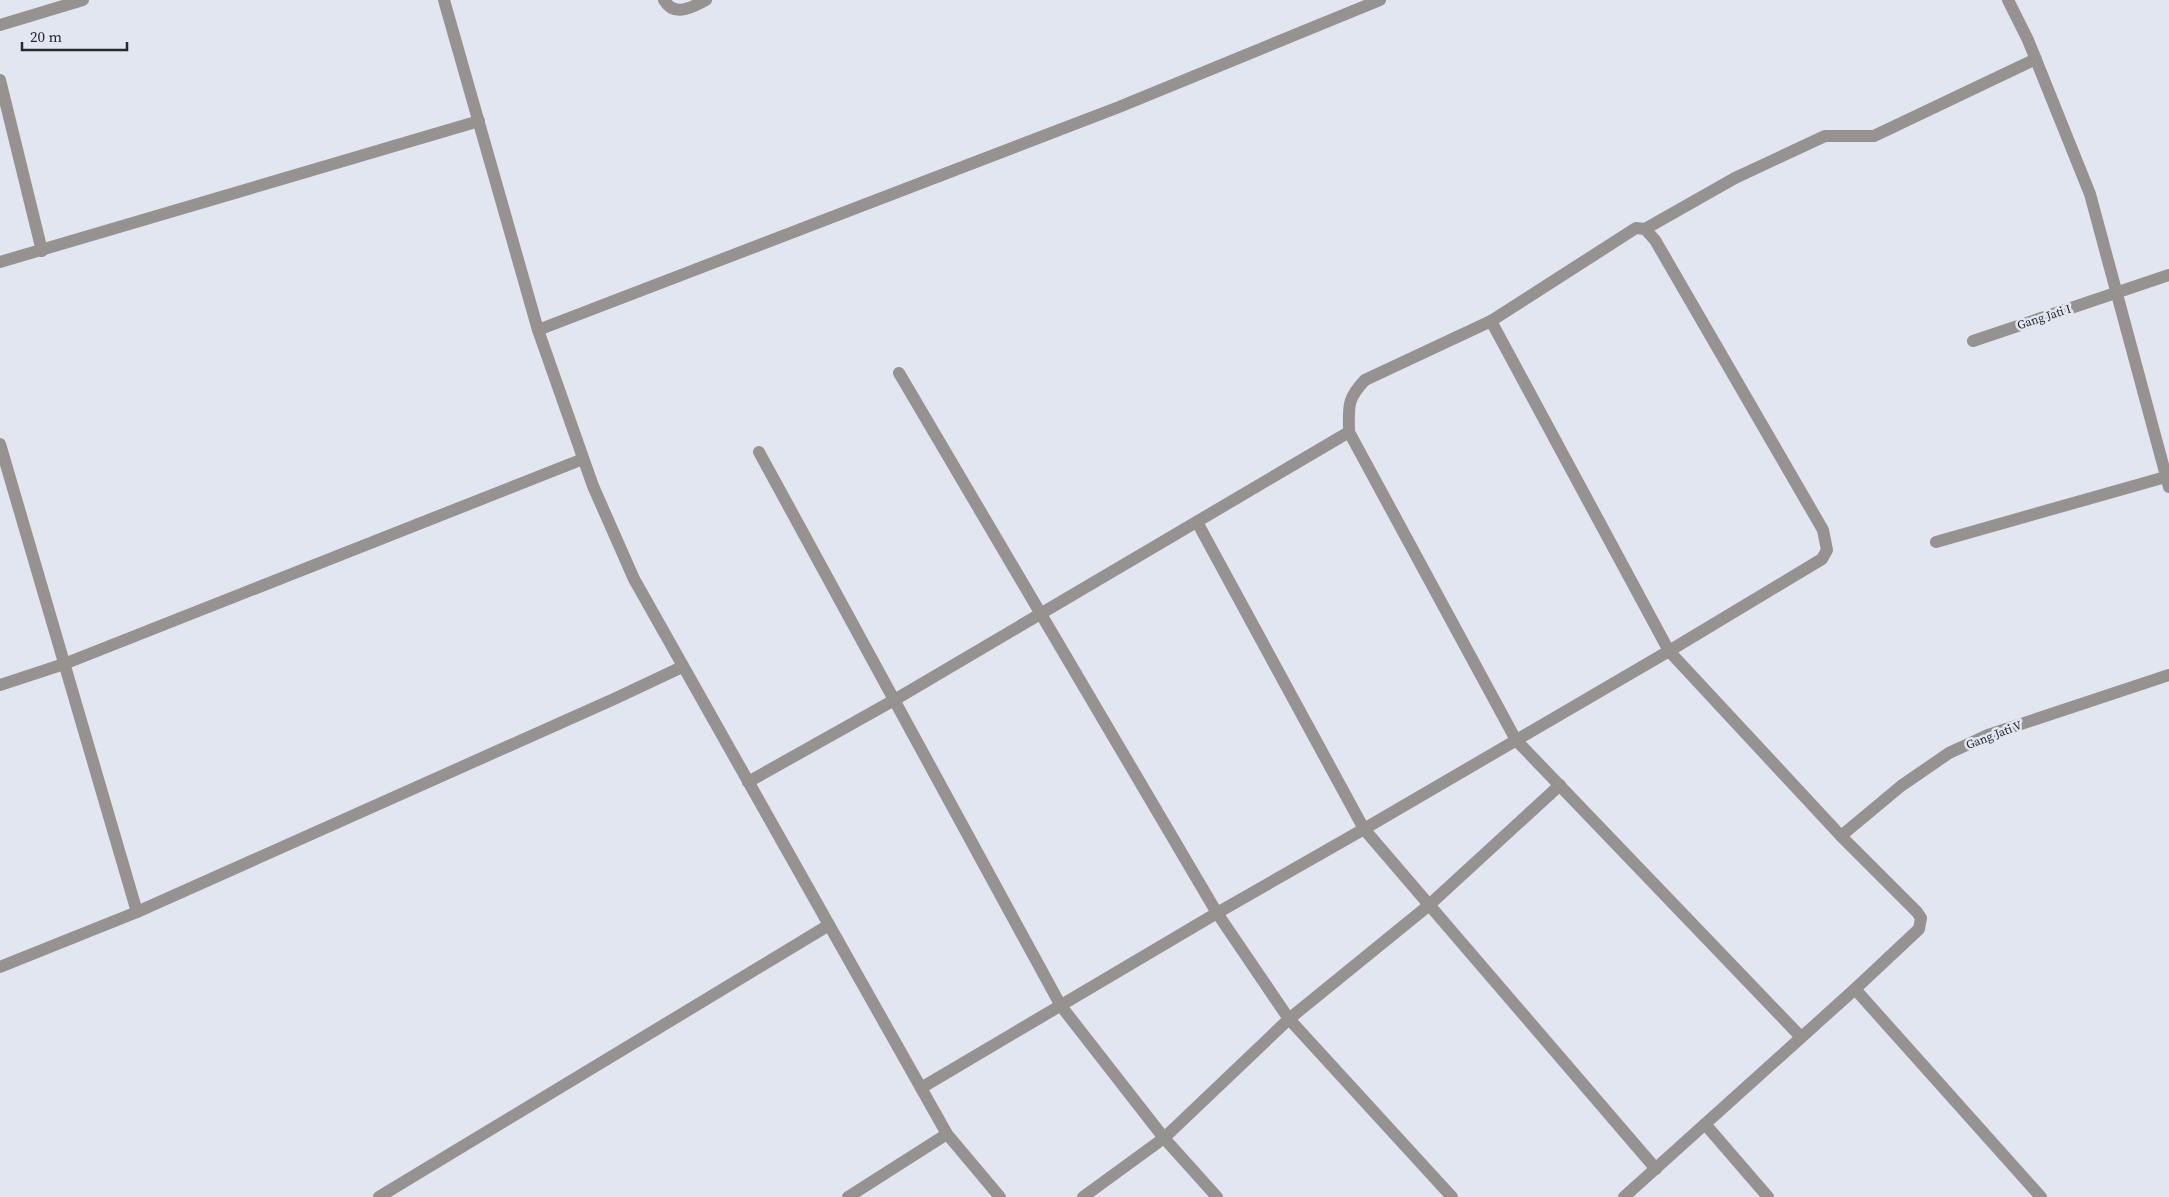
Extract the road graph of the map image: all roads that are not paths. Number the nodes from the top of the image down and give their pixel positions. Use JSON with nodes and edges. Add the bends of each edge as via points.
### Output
{"nodes":[{"id":1,"x":83,"y":0,"type":"edge"},
{"id":2,"x":444,"y":0,"type":"edge"},
{"id":3,"x":664,"y":0,"type":"edge"},
{"id":4,"x":706,"y":0,"type":"edge"},
{"id":5,"x":1380,"y":0,"type":"edge"},
{"id":6,"x":2008,"y":0,"type":"edge"},
{"id":7,"x":0,"y":25,"type":"edge"},
{"id":8,"x":2036,"y":59,"type":"junction"},
{"id":9,"x":0,"y":80,"type":"edge"},
{"id":10,"x":479,"y":122,"type":"junction"},
{"id":11,"x":1645,"y":229,"type":"junction"},
{"id":12,"x":42,"y":251,"type":"junction"},
{"id":13,"x":0,"y":262,"type":"edge"},
{"id":14,"x":2169,"y":275,"type":"edge"},
{"id":15,"x":2116,"y":293,"type":"junction"},
{"id":16,"x":1491,"y":321,"type":"junction"},
{"id":17,"x":538,"y":330,"type":"junction"},
{"id":18,"x":1973,"y":341,"type":"dead end"},
{"id":19,"x":899,"y":373,"type":"dead end"},
{"id":20,"x":1349,"y":432,"type":"junction"},
{"id":21,"x":0,"y":444,"type":"edge"},
{"id":22,"x":759,"y":452,"type":"dead end"},
{"id":23,"x":583,"y":459,"type":"junction"},
{"id":24,"x":2168,"y":480,"type":"edge"},
{"id":25,"x":1197,"y":522,"type":"junction"},
{"id":26,"x":1936,"y":542,"type":"dead end"},
{"id":27,"x":1041,"y":613,"type":"junction"},
{"id":28,"x":1669,"y":652,"type":"junction"},
{"id":29,"x":64,"y":664,"type":"junction"},
{"id":30,"x":682,"y":667,"type":"junction"},
{"id":31,"x":2169,"y":674,"type":"edge"},
{"id":32,"x":0,"y":685,"type":"edge"},
{"id":33,"x":896,"y":699,"type":"junction"},
{"id":34,"x":1516,"y":740,"type":"junction"},
{"id":35,"x":748,"y":782,"type":"junction"},
{"id":36,"x":1560,"y":785,"type":"junction"},
{"id":37,"x":1364,"y":829,"type":"junction"},
{"id":38,"x":1841,"y":836,"type":"junction"},
{"id":39,"x":1428,"y":906,"type":"junction"},
{"id":40,"x":137,"y":912,"type":"junction"},
{"id":41,"x":1216,"y":913,"type":"junction"},
{"id":42,"x":829,"y":925,"type":"junction"},
{"id":43,"x":0,"y":967,"type":"edge"},
{"id":44,"x":1855,"y":989,"type":"junction"},
{"id":45,"x":1062,"y":1006,"type":"junction"},
{"id":46,"x":1289,"y":1019,"type":"junction"},
{"id":47,"x":1801,"y":1037,"type":"junction"},
{"id":48,"x":921,"y":1088,"type":"junction"},
{"id":49,"x":1705,"y":1124,"type":"junction"},
{"id":50,"x":947,"y":1134,"type":"junction"},
{"id":51,"x":1164,"y":1138,"type":"junction"},
{"id":52,"x":1656,"y":1169,"type":"junction"},
{"id":53,"x":379,"y":1197,"type":"edge"},
{"id":54,"x":848,"y":1197,"type":"edge"},
{"id":55,"x":1000,"y":1197,"type":"edge"},
{"id":56,"x":1083,"y":1197,"type":"edge"},
{"id":57,"x":1217,"y":1197,"type":"edge"},
{"id":58,"x":1452,"y":1197,"type":"edge"},
{"id":59,"x":1624,"y":1197,"type":"edge"},
{"id":60,"x":1768,"y":1197,"type":"edge"},
{"id":61,"x":2041,"y":1197,"type":"edge"}],
"edges":[{"from":1,"to":7,"type":"street"},
{"from":2,"to":10,"type":"street"},
{"from":3,"to":4,"type":"street","via":[[673,9],[680,10]]},
{"from":5,"to":17,"type":"street","via":[[1119,107]]},
{"from":6,"to":8,"type":"street"},
{"from":8,"to":11,"type":"street","via":[[1874,136],[1825,136],[1735,178]]},
{"from":8,"to":15,"type":"street","via":[[2090,194]]},
{"from":9,"to":12,"type":"street"},
{"from":10,"to":12,"type":"street"},
{"from":10,"to":17,"type":"street"},
{"from":11,"to":16,"type":"street","via":[[1636,228]]},
{"from":11,"to":28,"type":"street","via":[[1655,240],[1823,530],[1827,550],[1822,558]]},
{"from":12,"to":13,"type":"street"},
{"from":14,"to":15,"type":"street","name":"Gang Jati I"},
{"from":15,"to":18,"type":"street","name":"Gang Jati I"},
{"from":15,"to":24,"type":"street"},
{"from":16,"to":20,"type":"street","via":[[1365,380],[1353,392],[1349,403]]},
{"from":16,"to":28,"type":"street"},
{"from":17,"to":23,"type":"street"},
{"from":19,"to":27,"type":"street"},
{"from":20,"to":25,"type":"street"},
{"from":20,"to":34,"type":"street"},
{"from":21,"to":29,"type":"street"},
{"from":22,"to":33,"type":"street"},
{"from":23,"to":29,"type":"street"},
{"from":23,"to":30,"type":"street","via":[[634,579]]},
{"from":24,"to":26,"type":"street"},
{"from":25,"to":27,"type":"street"},
{"from":25,"to":37,"type":"street"},
{"from":27,"to":33,"type":"street"},
{"from":27,"to":41,"type":"street"},
{"from":28,"to":34,"type":"street"},
{"from":28,"to":38,"type":"street"},
{"from":29,"to":32,"type":"street"},
{"from":29,"to":40,"type":"street"},
{"from":30,"to":35,"type":"street"},
{"from":30,"to":40,"type":"street"},
{"from":31,"to":38,"type":"street","name":"Gang Jati V","via":[[1988,735],[1949,753],[1900,786]]},
{"from":33,"to":35,"type":"street"},
{"from":33,"to":45,"type":"street"},
{"from":34,"to":36,"type":"street"},
{"from":34,"to":37,"type":"street"},
{"from":35,"to":42,"type":"street"},
{"from":36,"to":39,"type":"street"},
{"from":36,"to":47,"type":"street"},
{"from":37,"to":39,"type":"street"},
{"from":37,"to":41,"type":"street"},
{"from":38,"to":44,"type":"street","via":[[1921,918],[1919,929]]},
{"from":39,"to":46,"type":"street"},
{"from":39,"to":52,"type":"street"},
{"from":40,"to":43,"type":"street"},
{"from":41,"to":45,"type":"street"},
{"from":41,"to":46,"type":"street"},
{"from":42,"to":48,"type":"street"},
{"from":42,"to":53,"type":"street"},
{"from":44,"to":47,"type":"street"},
{"from":44,"to":61,"type":"street"},
{"from":45,"to":48,"type":"street"},
{"from":45,"to":51,"type":"street"},
{"from":46,"to":51,"type":"street"},
{"from":46,"to":58,"type":"street"},
{"from":47,"to":49,"type":"street"},
{"from":48,"to":50,"type":"street"},
{"from":49,"to":52,"type":"street"},
{"from":49,"to":60,"type":"street"},
{"from":50,"to":54,"type":"street"},
{"from":50,"to":55,"type":"street"},
{"from":51,"to":56,"type":"street"},
{"from":51,"to":57,"type":"street"},
{"from":52,"to":59,"type":"street"}]}
